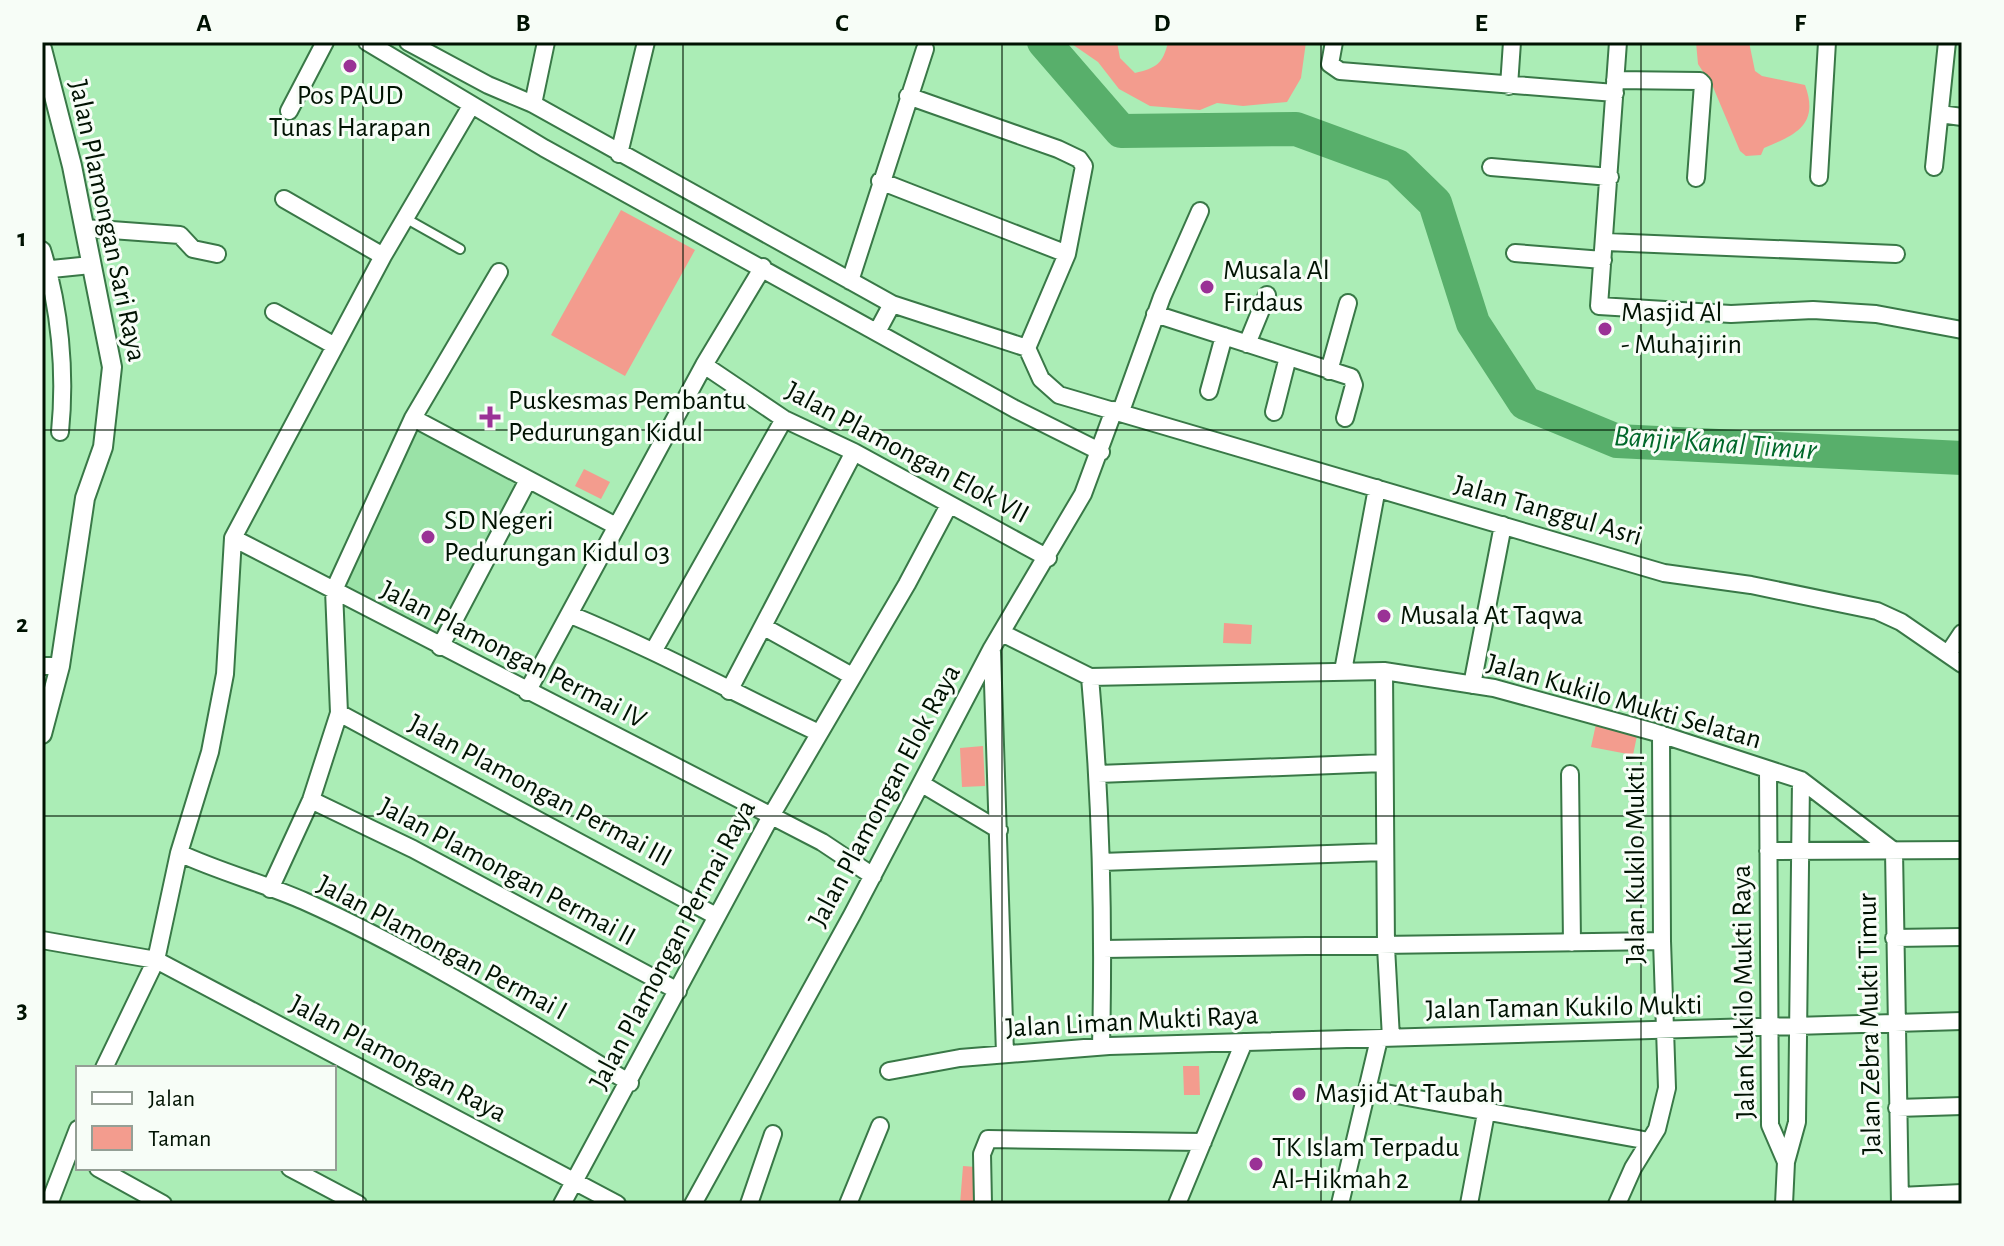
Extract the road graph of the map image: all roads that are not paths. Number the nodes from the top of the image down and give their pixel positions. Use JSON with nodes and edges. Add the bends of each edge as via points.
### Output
{"nodes":[{"id":1,"x":325,"y":42,"type":"edge"},
{"id":2,"x":367,"y":42,"type":"edge"},
{"id":3,"x":408,"y":42,"type":"edge"},
{"id":4,"x":546,"y":42,"type":"edge"},
{"id":5,"x":646,"y":42,"type":"edge"},
{"id":6,"x":1334,"y":42,"type":"edge"},
{"id":7,"x":1512,"y":42,"type":"edge"},
{"id":8,"x":1618,"y":42,"type":"edge"},
{"id":9,"x":1827,"y":42,"type":"edge"},
{"id":10,"x":1947,"y":42,"type":"edge"},
{"id":11,"x":42,"y":49,"type":"edge"},
{"id":12,"x":925,"y":49,"type":"dead end"},
{"id":13,"x":1509,"y":86,"type":"junction"},
{"id":14,"x":1615,"y":87,"type":"junction"},
{"id":15,"x":908,"y":96,"type":"junction"},
{"id":16,"x":533,"y":104,"type":"junction"},
{"id":17,"x":471,"y":106,"type":"junction"},
{"id":18,"x":289,"y":111,"type":"dead end"},
{"id":19,"x":1940,"y":114,"type":"junction"},
{"id":20,"x":1962,"y":117,"type":"edge"},
{"id":21,"x":559,"y":121,"type":"junction"},
{"id":22,"x":544,"y":148,"type":"junction"},
{"id":23,"x":619,"y":154,"type":"junction"},
{"id":24,"x":1491,"y":167,"type":"dead end"},
{"id":25,"x":1934,"y":167,"type":"dead end"},
{"id":26,"x":1610,"y":177,"type":"junction"},
{"id":27,"x":1819,"y":177,"type":"dead end"},
{"id":28,"x":1696,"y":178,"type":"dead end"},
{"id":29,"x":880,"y":181,"type":"junction"},
{"id":30,"x":284,"y":199,"type":"dead end"},
{"id":31,"x":1200,"y":211,"type":"dead end"},
{"id":32,"x":404,"y":218,"type":"junction"},
{"id":33,"x":84,"y":228,"type":"junction"},
{"id":34,"x":1606,"y":242,"type":"junction"},
{"id":35,"x":460,"y":249,"type":"dead end"},
{"id":36,"x":42,"y":250,"type":"edge"},
{"id":37,"x":1515,"y":253,"type":"dead end"},
{"id":38,"x":217,"y":254,"type":"dead end"},
{"id":39,"x":1067,"y":254,"type":"junction"},
{"id":40,"x":1896,"y":254,"type":"dead end"},
{"id":41,"x":383,"y":256,"type":"junction"},
{"id":42,"x":1603,"y":260,"type":"junction"},
{"id":43,"x":91,"y":265,"type":"junction"},
{"id":44,"x":763,"y":267,"type":"junction"},
{"id":45,"x":45,"y":270,"type":"edge"},
{"id":46,"x":499,"y":272,"type":"dead end"},
{"id":47,"x":850,"y":281,"type":"junction"},
{"id":48,"x":1267,"y":295,"type":"dead end"},
{"id":49,"x":1348,"y":303,"type":"dead end"},
{"id":50,"x":892,"y":304,"type":"junction"},
{"id":51,"x":274,"y":312,"type":"dead end"},
{"id":52,"x":1155,"y":314,"type":"junction"},
{"id":53,"x":1962,"y":330,"type":"edge"},
{"id":54,"x":877,"y":332,"type":"junction"},
{"id":55,"x":1224,"y":336,"type":"junction"},
{"id":56,"x":1247,"y":344,"type":"junction"},
{"id":57,"x":335,"y":346,"type":"junction"},
{"id":58,"x":1027,"y":348,"type":"junction"},
{"id":59,"x":1288,"y":357,"type":"junction"},
{"id":60,"x":704,"y":365,"type":"junction"},
{"id":61,"x":1329,"y":371,"type":"junction"},
{"id":62,"x":1209,"y":391,"type":"dead end"},
{"id":63,"x":1118,"y":411,"type":"junction"},
{"id":64,"x":1274,"y":412,"type":"dead end"},
{"id":65,"x":413,"y":418,"type":"junction"},
{"id":66,"x":1345,"y":418,"type":"dead end"},
{"id":67,"x":784,"y":419,"type":"junction"},
{"id":68,"x":60,"y":432,"type":"dead end"},
{"id":69,"x":854,"y":452,"type":"junction"},
{"id":70,"x":1101,"y":452,"type":"junction"},
{"id":71,"x":528,"y":480,"type":"junction"},
{"id":72,"x":1377,"y":488,"type":"junction"},
{"id":73,"x":949,"y":505,"type":"junction"},
{"id":74,"x":1503,"y":525,"type":"junction"},
{"id":75,"x":616,"y":526,"type":"junction"},
{"id":76,"x":233,"y":538,"type":"junction"},
{"id":77,"x":1048,"y":558,"type":"junction"},
{"id":78,"x":334,"y":590,"type":"junction"},
{"id":79,"x":571,"y":615,"type":"junction"},
{"id":80,"x":764,"y":627,"type":"junction"},
{"id":81,"x":1002,"y":633,"type":"junction"},
{"id":82,"x":1962,"y":633,"type":"edge"},
{"id":83,"x":440,"y":647,"type":"junction"},
{"id":84,"x":992,"y":648,"type":"junction"},
{"id":85,"x":654,"y":650,"type":"junction"},
{"id":86,"x":1955,"y":659,"type":"edge"},
{"id":87,"x":51,"y":666,"type":"edge"},
{"id":88,"x":1343,"y":671,"type":"junction"},
{"id":89,"x":1384,"y":671,"type":"junction"},
{"id":90,"x":852,"y":676,"type":"junction"},
{"id":91,"x":1090,"y":677,"type":"junction"},
{"id":92,"x":1472,"y":685,"type":"junction"},
{"id":93,"x":729,"y":691,"type":"junction"},
{"id":94,"x":527,"y":692,"type":"junction"},
{"id":95,"x":339,"y":713,"type":"junction"},
{"id":96,"x":819,"y":733,"type":"junction"},
{"id":97,"x":42,"y":734,"type":"edge"},
{"id":98,"x":1661,"y":734,"type":"junction"},
{"id":99,"x":1384,"y":763,"type":"junction"},
{"id":100,"x":1768,"y":770,"type":"junction"},
{"id":101,"x":1098,"y":774,"type":"junction"},
{"id":102,"x":1570,"y":774,"type":"dead end"},
{"id":103,"x":1801,"y":780,"type":"junction"},
{"id":104,"x":922,"y":784,"type":"junction"},
{"id":105,"x":311,"y":800,"type":"junction"},
{"id":106,"x":771,"y":816,"type":"junction"},
{"id":107,"x":999,"y":830,"type":"junction"},
{"id":108,"x":1962,"y":850,"type":"edge"},
{"id":109,"x":1768,"y":851,"type":"junction"},
{"id":110,"x":1799,"y":851,"type":"junction"},
{"id":111,"x":1894,"y":851,"type":"junction"},
{"id":112,"x":1385,"y":852,"type":"junction"},
{"id":113,"x":179,"y":853,"type":"junction"},
{"id":114,"x":1101,"y":862,"type":"junction"},
{"id":115,"x":873,"y":876,"type":"junction"},
{"id":116,"x":270,"y":889,"type":"junction"},
{"id":117,"x":716,"y":916,"type":"junction"},
{"id":118,"x":1962,"y":937,"type":"edge"},
{"id":119,"x":1894,"y":938,"type":"junction"},
{"id":120,"x":42,"y":940,"type":"edge"},
{"id":121,"x":1662,"y":941,"type":"junction"},
{"id":122,"x":1572,"y":943,"type":"junction"},
{"id":123,"x":1386,"y":947,"type":"junction"},
{"id":124,"x":1103,"y":949,"type":"junction"},
{"id":125,"x":156,"y":960,"type":"junction"},
{"id":126,"x":678,"y":991,"type":"junction"},
{"id":127,"x":1962,"y":1021,"type":"edge"},
{"id":128,"x":1895,"y":1023,"type":"junction"},
{"id":129,"x":1769,"y":1028,"type":"junction"},
{"id":130,"x":1798,"y":1028,"type":"junction"},
{"id":131,"x":1665,"y":1031,"type":"junction"},
{"id":132,"x":1385,"y":1038,"type":"junction"},
{"id":133,"x":1244,"y":1042,"type":"junction"},
{"id":134,"x":1101,"y":1046,"type":"junction"},
{"id":135,"x":1005,"y":1054,"type":"junction"},
{"id":136,"x":105,"y":1066,"type":"edge"},
{"id":137,"x":889,"y":1071,"type":"dead end"},
{"id":138,"x":630,"y":1083,"type":"junction"},
{"id":139,"x":1369,"y":1090,"type":"junction"},
{"id":140,"x":1962,"y":1106,"type":"edge"},
{"id":141,"x":1897,"y":1108,"type":"junction"},
{"id":142,"x":1486,"y":1113,"type":"junction"},
{"id":143,"x":880,"y":1126,"type":"dead end"},
{"id":144,"x":773,"y":1134,"type":"dead end"},
{"id":145,"x":1649,"y":1141,"type":"junction"},
{"id":146,"x":1203,"y":1142,"type":"junction"},
{"id":147,"x":73,"y":1154,"type":"edge"},
{"id":148,"x":1786,"y":1162,"type":"junction"},
{"id":149,"x":102,"y":1170,"type":"edge"},
{"id":150,"x":294,"y":1170,"type":"edge"},
{"id":151,"x":574,"y":1182,"type":"junction"},
{"id":152,"x":1962,"y":1193,"type":"edge"},
{"id":153,"x":1900,"y":1200,"type":"edge"},
{"id":154,"x":49,"y":1204,"type":"edge"},
{"id":155,"x":163,"y":1204,"type":"edge"},
{"id":156,"x":358,"y":1204,"type":"edge"},
{"id":157,"x":562,"y":1204,"type":"edge"},
{"id":158,"x":617,"y":1204,"type":"edge"},
{"id":159,"x":693,"y":1204,"type":"edge"},
{"id":160,"x":749,"y":1204,"type":"edge"},
{"id":161,"x":848,"y":1204,"type":"edge"},
{"id":162,"x":983,"y":1204,"type":"edge"},
{"id":163,"x":1177,"y":1204,"type":"edge"},
{"id":164,"x":1340,"y":1204,"type":"edge"},
{"id":165,"x":1469,"y":1204,"type":"edge"},
{"id":166,"x":1617,"y":1204,"type":"edge"},
{"id":167,"x":1784,"y":1204,"type":"edge"}],
"edges":[{"from":1,"to":18,"type":"street"},
{"from":2,"to":17,"type":"street"},
{"from":3,"to":16,"type":"street"},
{"from":4,"to":16,"type":"street"},
{"from":5,"to":23,"type":"street"},
{"from":6,"to":13,"type":"street","via":[[1333,69]]},
{"from":7,"to":13,"type":"street"},
{"from":8,"to":14,"type":"street"},
{"from":9,"to":27,"type":"street"},
{"from":10,"to":19,"type":"street"},
{"from":11,"to":33,"type":"street","name":"Jalan Plamongan Sari Raya"},
{"from":12,"to":15,"type":"street"},
{"from":13,"to":14,"type":"street"},
{"from":14,"to":26,"type":"street"},
{"from":14,"to":28,"type":"street","via":[[1695,78],[1703,84]]},
{"from":15,"to":29,"type":"street"},
{"from":15,"to":39,"type":"street","via":[[1079,159],[1085,174]]},
{"from":16,"to":21,"type":"street"},
{"from":17,"to":22,"type":"street"},
{"from":17,"to":32,"type":"street"},
{"from":19,"to":20,"type":"street"},
{"from":19,"to":25,"type":"street"},
{"from":21,"to":22,"type":"street"},
{"from":21,"to":23,"type":"street"},
{"from":22,"to":44,"type":"street"},
{"from":23,"to":47,"type":"street"},
{"from":24,"to":26,"type":"street"},
{"from":26,"to":34,"type":"street"},
{"from":29,"to":39,"type":"street"},
{"from":29,"to":47,"type":"street"},
{"from":30,"to":41,"type":"street"},
{"from":31,"to":52,"type":"street","name":"Jalan Plamongan Elok Raya"},
{"from":32,"to":35,"type":"lane"},
{"from":32,"to":41,"type":"street"},
{"from":33,"to":38,"type":"street","via":[[180,235],[193,249]]},
{"from":33,"to":43,"type":"street","name":"Jalan Plamongan Sari Raya"},
{"from":34,"to":40,"type":"street"},
{"from":34,"to":42,"type":"street"},
{"from":36,"to":45,"type":"street"},
{"from":37,"to":42,"type":"street"},
{"from":39,"to":58,"type":"street"},
{"from":41,"to":57,"type":"street"},
{"from":42,"to":53,"type":"street","via":[[1596,303],[1601,308],[1731,314],[1813,310],[1876,314]]},
{"from":43,"to":45,"type":"street"},
{"from":43,"to":87,"type":"street","name":"Jalan Plamongan Sari Raya","via":[[112,384],[103,447],[85,498]]},
{"from":44,"to":54,"type":"street"},
{"from":44,"to":60,"type":"street"},
{"from":45,"to":68,"type":"street","via":[[64,397]]},
{"from":46,"to":65,"type":"street"},
{"from":47,"to":50,"type":"street"},
{"from":48,"to":56,"type":"street"},
{"from":49,"to":61,"type":"street"},
{"from":50,"to":54,"type":"street"},
{"from":50,"to":58,"type":"street"},
{"from":51,"to":57,"type":"street"},
{"from":52,"to":55,"type":"street"},
{"from":52,"to":63,"type":"street","name":"Jalan Plamongan Elok Raya"},
{"from":54,"to":70,"type":"street"},
{"from":55,"to":56,"type":"street"},
{"from":55,"to":62,"type":"street"},
{"from":56,"to":59,"type":"street"},
{"from":57,"to":76,"type":"street"},
{"from":58,"to":63,"type":"street","name":"Jalan Tanggul Asri","via":[[1041,379],[1059,395]]},
{"from":59,"to":61,"type":"street"},
{"from":59,"to":64,"type":"street"},
{"from":60,"to":67,"type":"street","name":"Jalan Plamongan Elok VII"},
{"from":60,"to":75,"type":"street"},
{"from":61,"to":66,"type":"street","via":[[1354,381]]},
{"from":63,"to":70,"type":"street","name":"Jalan Plamongan Elok Raya"},
{"from":63,"to":72,"type":"street","name":"Jalan Tanggul Asri"},
{"from":65,"to":71,"type":"street"},
{"from":65,"to":78,"type":"street"},
{"from":67,"to":69,"type":"street","name":"Jalan Plamongan Elok VII"},
{"from":67,"to":85,"type":"street"},
{"from":69,"to":73,"type":"street","name":"Jalan Plamongan Elok VII"},
{"from":69,"to":80,"type":"street"},
{"from":70,"to":77,"type":"street","name":"Jalan Plamongan Elok Raya"},
{"from":71,"to":75,"type":"street"},
{"from":71,"to":83,"type":"street"},
{"from":72,"to":74,"type":"street","name":"Jalan Tanggul Asri"},
{"from":72,"to":88,"type":"street"},
{"from":73,"to":77,"type":"street","name":"Jalan Plamongan Elok VII"},
{"from":73,"to":90,"type":"street","name":"Jalan Plamongan Permai Raya"},
{"from":74,"to":86,"type":"street","name":"Jalan Tanggul Asri","via":[[1664,573],[1877,611]]},
{"from":74,"to":92,"type":"street"},
{"from":75,"to":79,"type":"street"},
{"from":76,"to":78,"type":"street","name":"Jalan Plamongan Permai IV"},
{"from":76,"to":113,"type":"street","via":[[225,674]]},
{"from":77,"to":81,"type":"street","name":"Jalan Plamongan Elok Raya"},
{"from":78,"to":83,"type":"street","name":"Jalan Plamongan Permai IV"},
{"from":78,"to":95,"type":"street"},
{"from":79,"to":85,"type":"street"},
{"from":79,"to":94,"type":"street"},
{"from":80,"to":90,"type":"street"},
{"from":80,"to":93,"type":"street"},
{"from":81,"to":84,"type":"street","name":"Jalan Plamongan Elok Raya"},
{"from":81,"to":91,"type":"street"},
{"from":82,"to":86,"type":"street"},
{"from":83,"to":94,"type":"street","name":"Jalan Plamongan Permai IV"},
{"from":84,"to":104,"type":"street","name":"Jalan Plamongan Elok Raya"},
{"from":84,"to":107,"type":"street"},
{"from":85,"to":93,"type":"street"},
{"from":87,"to":97,"type":"street","name":"Jalan Plamongan Sari Raya"},
{"from":88,"to":89,"type":"street","name":"Jalan Kukilo Mukti Selatan"},
{"from":88,"to":91,"type":"street","name":"Jalan Kukilo Mukti Selatan"},
{"from":89,"to":92,"type":"street","name":"Jalan Kukilo Mukti Selatan"},
{"from":89,"to":99,"type":"street"},
{"from":90,"to":96,"type":"street","name":"Jalan Plamongan Permai Raya"},
{"from":91,"to":101,"type":"street"},
{"from":92,"to":98,"type":"street","name":"Jalan Kukilo Mukti Selatan"},
{"from":93,"to":96,"type":"street"},
{"from":94,"to":106,"type":"street","name":"Jalan Plamongan Permai IV"},
{"from":95,"to":105,"type":"street"},
{"from":95,"to":117,"type":"street","name":"Jalan Plamongan Permai III"},
{"from":96,"to":106,"type":"street","name":"Jalan Plamongan Permai Raya"},
{"from":98,"to":100,"type":"street","name":"Jalan Kukilo Mukti Selatan"},
{"from":98,"to":121,"type":"street","name":"Jalan Kukilo Mukti I"},
{"from":99,"to":101,"type":"street"},
{"from":99,"to":112,"type":"street"},
{"from":100,"to":103,"type":"street","name":"Jalan Kukilo Mukti Selatan"},
{"from":100,"to":109,"type":"street","name":"Jalan Kukilo Mukti Raya"},
{"from":101,"to":114,"type":"street"},
{"from":102,"to":122,"type":"street"},
{"from":103,"to":110,"type":"street","name":"Jalan Kukilo Mukti Raya"},
{"from":103,"to":111,"type":"street"},
{"from":104,"to":107,"type":"street"},
{"from":104,"to":115,"type":"street","name":"Jalan Plamongan Elok Raya"},
{"from":105,"to":116,"type":"street"},
{"from":105,"to":126,"type":"street","name":"Jalan Plamongan Permai II"},
{"from":106,"to":115,"type":"street","name":"Jalan Plamongan Permai IV"},
{"from":106,"to":117,"type":"street","name":"Jalan Plamongan Permai Raya"},
{"from":107,"to":135,"type":"street"},
{"from":108,"to":111,"type":"street"},
{"from":109,"to":110,"type":"street"},
{"from":109,"to":129,"type":"street","name":"Jalan Kukilo Mukti Raya"},
{"from":110,"to":111,"type":"street"},
{"from":110,"to":130,"type":"street","name":"Jalan Kukilo Mukti Raya"},
{"from":111,"to":119,"type":"street","name":"Jalan Zebra Mukti Timur"},
{"from":112,"to":114,"type":"street"},
{"from":112,"to":123,"type":"street"},
{"from":113,"to":116,"type":"street","name":"Jalan Plamongan Permai I"},
{"from":113,"to":125,"type":"street"},
{"from":114,"to":124,"type":"street"},
{"from":115,"to":159,"type":"street","name":"Jalan Plamongan Elok Raya"},
{"from":116,"to":138,"type":"street","name":"Jalan Plamongan Permai I","via":[[418,958]]},
{"from":117,"to":126,"type":"street","name":"Jalan Plamongan Permai Raya"},
{"from":118,"to":119,"type":"street"},
{"from":119,"to":128,"type":"street","name":"Jalan Zebra Mukti Timur"},
{"from":120,"to":125,"type":"street","name":"Jalan Plamongan Raya"},
{"from":121,"to":122,"type":"street"},
{"from":121,"to":131,"type":"street","name":"Jalan Kukilo Mukti I"},
{"from":122,"to":123,"type":"street"},
{"from":123,"to":124,"type":"street"},
{"from":123,"to":132,"type":"street"},
{"from":124,"to":134,"type":"street"},
{"from":125,"to":136,"type":"street"},
{"from":125,"to":151,"type":"street","name":"Jalan Plamongan Raya"},
{"from":126,"to":138,"type":"street","name":"Jalan Plamongan Permai Raya"},
{"from":127,"to":128,"type":"street","name":"Jalan Taman Kukilo Mukti"},
{"from":128,"to":130,"type":"street","name":"Jalan Taman Kukilo Mukti"},
{"from":128,"to":141,"type":"street","name":"Jalan Zebra Mukti Timur"},
{"from":129,"to":130,"type":"street","name":"Jalan Taman Kukilo Mukti"},
{"from":129,"to":131,"type":"street","name":"Jalan Taman Kukilo Mukti"},
{"from":129,"to":148,"type":"street","name":"Jalan Kukilo Mukti Raya","via":[[1770,1125]]},
{"from":130,"to":148,"type":"street","name":"Jalan Kukilo Mukti Raya","via":[[1797,1122]]},
{"from":131,"to":132,"type":"street","name":"Jalan Taman Kukilo Mukti"},
{"from":131,"to":145,"type":"street","name":"Jalan Kukilo Mukti I","via":[[1664,1110]]},
{"from":132,"to":133,"type":"street","name":"Jalan Liman Mukti Raya"},
{"from":132,"to":139,"type":"street"},
{"from":133,"to":134,"type":"street","name":"Jalan Liman Mukti Raya"},
{"from":133,"to":146,"type":"street"},
{"from":134,"to":135,"type":"street","name":"Jalan Liman Mukti Raya"},
{"from":135,"to":137,"type":"street","name":"Jalan Liman Mukti Raya"},
{"from":138,"to":151,"type":"street","name":"Jalan Plamongan Permai Raya"},
{"from":139,"to":142,"type":"street"},
{"from":139,"to":164,"type":"street"},
{"from":140,"to":141,"type":"street"},
{"from":141,"to":153,"type":"street","name":"Jalan Zebra Mukti Timur"},
{"from":142,"to":145,"type":"street"},
{"from":142,"to":165,"type":"street"},
{"from":143,"to":161,"type":"street"},
{"from":144,"to":160,"type":"street"},
{"from":145,"to":166,"type":"street","name":"Jalan Kukilo Mukti I"},
{"from":146,"to":162,"type":"street","via":[[988,1139],[982,1154]]},
{"from":146,"to":163,"type":"street"},
{"from":147,"to":154,"type":"street"},
{"from":148,"to":167,"type":"street"},
{"from":149,"to":155,"type":"street"},
{"from":150,"to":156,"type":"street"},
{"from":151,"to":157,"type":"street","name":"Jalan Plamongan Permai Raya"},
{"from":151,"to":158,"type":"street","name":"Jalan Plamongan Raya"},
{"from":152,"to":153,"type":"street"}]}
